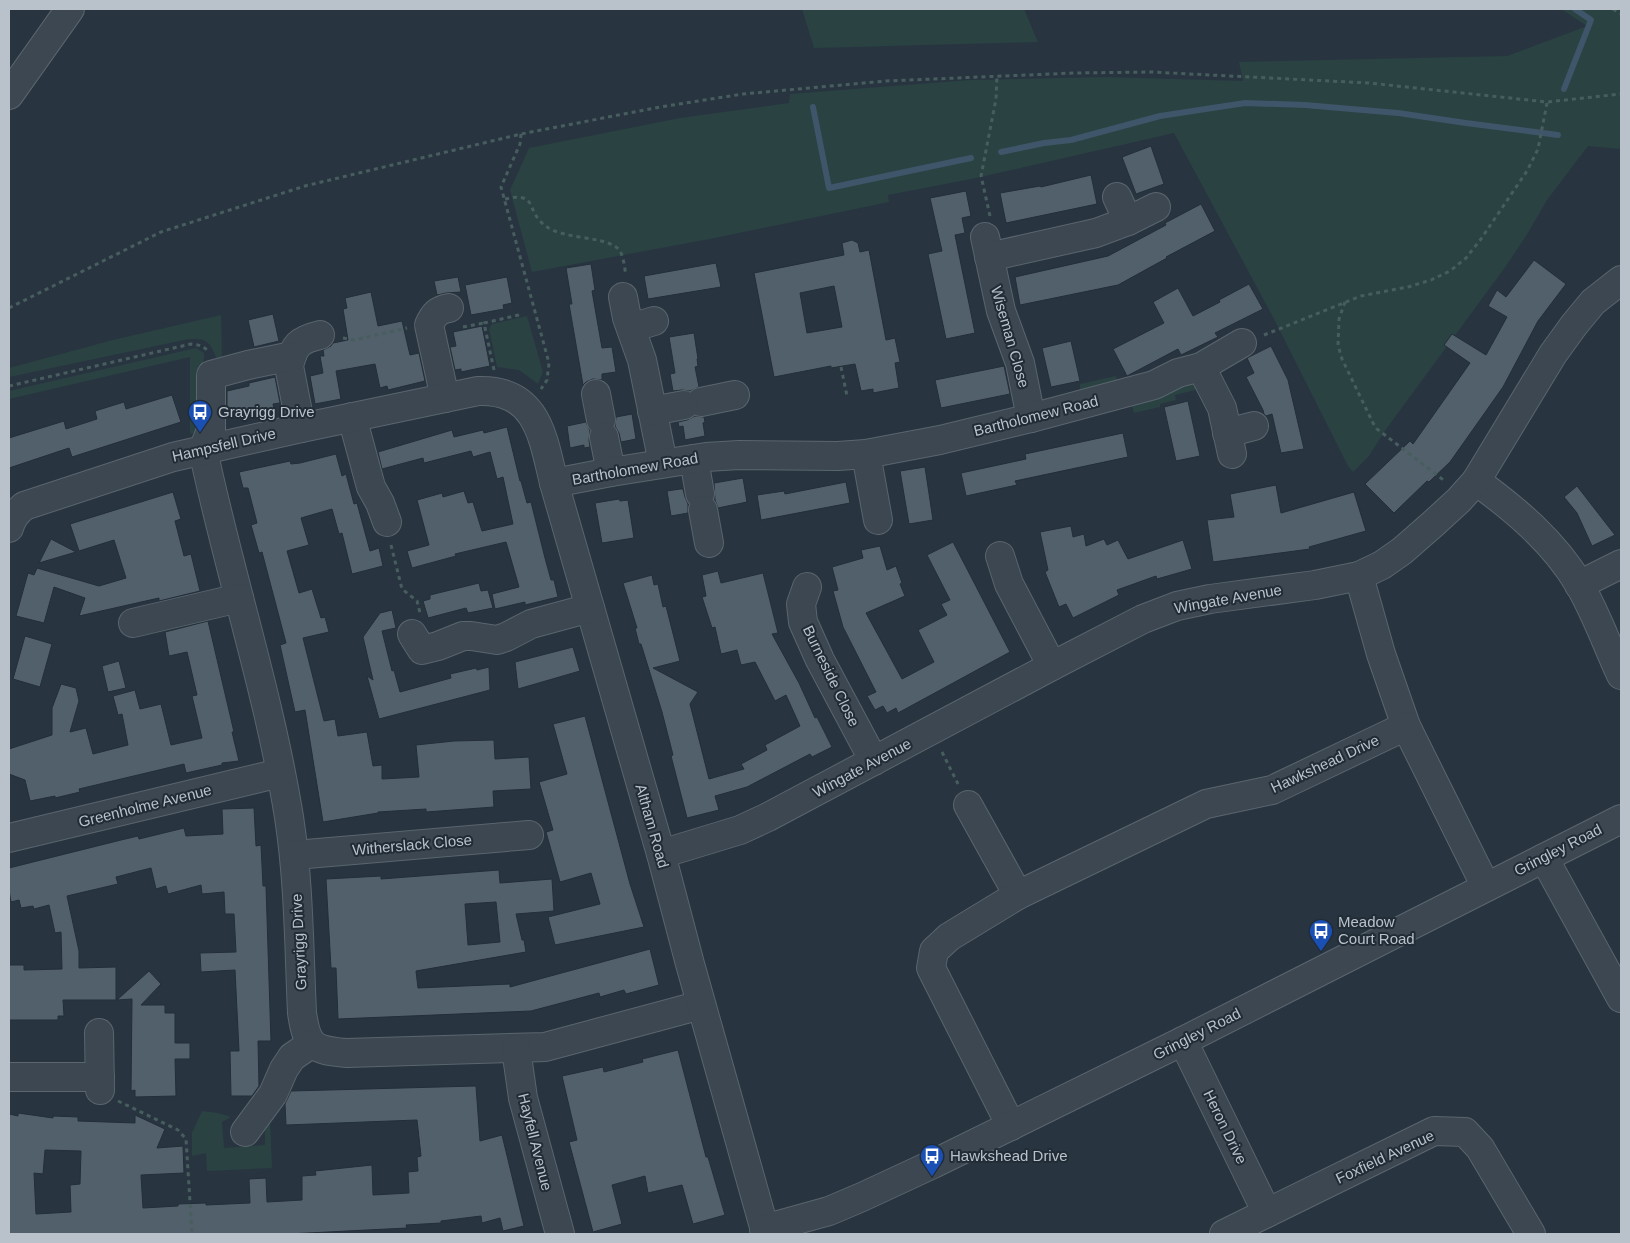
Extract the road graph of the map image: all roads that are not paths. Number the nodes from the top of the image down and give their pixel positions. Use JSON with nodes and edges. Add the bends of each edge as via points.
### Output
{"nodes":[{"id":1,"x":70,"y":9,"type":"edge"},
{"id":2,"x":9,"y":95,"type":"edge"},
{"id":3,"x":1156,"y":207,"type":"dead end"},
{"id":4,"x":1621,"y":280,"type":"edge"},
{"id":5,"x":623,"y":297,"type":"road end"},
{"id":6,"x":450,"y":308,"type":"dead end"},
{"id":7,"x":320,"y":335,"type":"road end"},
{"id":8,"x":1242,"y":344,"type":"road end"},
{"id":9,"x":292,"y":356,"type":"junction"},
{"id":10,"x":1201,"y":367,"type":"junction"},
{"id":11,"x":735,"y":395,"type":"dead end"},
{"id":12,"x":446,"y":398,"type":"junction"},
{"id":13,"x":652,"y":411,"type":"junction"},
{"id":14,"x":529,"y":412,"type":"joint"},
{"id":15,"x":352,"y":417,"type":"junction"},
{"id":16,"x":600,"y":417,"type":"dead end"},
{"id":17,"x":1031,"y":418,"type":"junction"},
{"id":18,"x":1254,"y":426,"type":"dead end"},
{"id":19,"x":301,"y":428,"type":"junction"},
{"id":20,"x":203,"y":450,"type":"junction"},
{"id":21,"x":866,"y":454,"type":"junction"},
{"id":22,"x":694,"y":459,"type":"junction"},
{"id":23,"x":664,"y":463,"type":"junction"},
{"id":24,"x":611,"y":472,"type":"junction"},
{"id":25,"x":1464,"y":483,"type":"junction"},
{"id":26,"x":554,"y":484,"type":"junction"},
{"id":27,"x":389,"y":507,"type":"road end"},
{"id":28,"x":878,"y":520,"type":"dead end"},
{"id":29,"x":9,"y":528,"type":"edge"},
{"id":30,"x":709,"y":542,"type":"dead end"},
{"id":31,"x":1000,"y":556,"type":"dead end"},
{"id":32,"x":1621,"y":564,"type":"edge"},
{"id":33,"x":1359,"y":576,"type":"junction"},
{"id":34,"x":1579,"y":585,"type":"junction"},
{"id":35,"x":807,"y":587,"type":"dead end"},
{"id":36,"x":239,"y":598,"type":"junction"},
{"id":37,"x":590,"y":608,"type":"junction"},
{"id":38,"x":133,"y":623,"type":"dead end"},
{"id":39,"x":418,"y":651,"type":"road end"},
{"id":40,"x":1052,"y":666,"type":"junction"},
{"id":41,"x":1621,"y":675,"type":"edge"},
{"id":42,"x":1406,"y":726,"type":"junction"},
{"id":43,"x":874,"y":761,"type":"junction"},
{"id":44,"x":280,"y":773,"type":"junction"},
{"id":45,"x":968,"y":805,"type":"road end"},
{"id":46,"x":1621,"y":819,"type":"edge"},
{"id":47,"x":529,"y":835,"type":"dead end"},
{"id":48,"x":9,"y":838,"type":"edge"},
{"id":49,"x":660,"y":854,"type":"junction"},
{"id":50,"x":295,"y":855,"type":"junction"},
{"id":51,"x":1544,"y":858,"type":"junction"},
{"id":52,"x":1486,"y":887,"type":"junction"},
{"id":53,"x":1018,"y":895,"type":"junction"},
{"id":54,"x":1621,"y":998,"type":"edge"},
{"id":55,"x":701,"y":1005,"type":"junction"},
{"id":56,"x":99,"y":1033,"type":"dead end"},
{"id":57,"x":1183,"y":1041,"type":"junction"},
{"id":58,"x":311,"y":1044,"type":"junction"},
{"id":59,"x":516,"y":1049,"type":"junction"},
{"id":60,"x":9,"y":1077,"type":"edge"},
{"id":61,"x":1011,"y":1126,"type":"junction"},
{"id":62,"x":245,"y":1132,"type":"dead end"},
{"id":63,"x":1267,"y":1213,"type":"junction"},
{"id":64,"x":765,"y":1232,"type":"edge"},
{"id":65,"x":560,"y":1234,"type":"edge"},
{"id":66,"x":1224,"y":1234,"type":"edge"},
{"id":67,"x":1531,"y":1234,"type":"edge"}],
"edges":[{"from":1,"to":2,"type":"street"},
{"from":3,"to":17,"type":"street","name":"Wiseman Close","via":[[1122,209],[1096,233],[987,247],[1000,311],[1020,363]]},
{"from":4,"to":25,"type":"street","name":"Wingate Avenue","via":[[1593,302],[1574,325]]},
{"from":5,"to":13,"type":"street","via":[[642,324],[642,360]]},
{"from":6,"to":12,"type":"street","via":[[439,310],[429,325]]},
{"from":7,"to":9,"type":"street","via":[[306,338],[297,345]]},
{"from":8,"to":10,"type":"street","name":"Bartholomew Road"},
{"from":9,"to":19,"type":"street","via":[[290,375]]},
{"from":9,"to":20,"type":"street","via":[[211,375],[210,430]]},
{"from":10,"to":17,"type":"street","name":"Bartholomew Road","via":[[1178,373],[1154,385]]},
{"from":10,"to":18,"type":"street","via":[[1219,402],[1230,443]]},
{"from":11,"to":13,"type":"street"},
{"from":12,"to":14,"type":"street","name":"Hampsfell Drive","via":[[493,390],[508,396]]},
{"from":12,"to":15,"type":"street","name":"Hampsfell Drive"},
{"from":13,"to":23,"type":"street"},
{"from":14,"to":26,"type":"street","name":"Altham Road","via":[[540,429]]},
{"from":15,"to":19,"type":"street","name":"Hampsfell Drive"},
{"from":15,"to":27,"type":"street","via":[[371,487]]},
{"from":16,"to":24,"type":"street"},
{"from":17,"to":21,"type":"street","name":"Bartholomew Road"},
{"from":19,"to":20,"type":"street","name":"Hampsfell Drive"},
{"from":20,"to":29,"type":"street","name":"Hampsfell Drive","via":[[24,506],[11,520]]},
{"from":20,"to":36,"type":"street","name":"Grayrigg Drive"},
{"from":21,"to":22,"type":"street","name":"Bartholomew Road","via":[[739,455]]},
{"from":21,"to":28,"type":"street"},
{"from":22,"to":23,"type":"street","name":"Bartholomew Road"},
{"from":22,"to":30,"type":"street"},
{"from":23,"to":24,"type":"street","name":"Bartholomew Road"},
{"from":24,"to":26,"type":"street","name":"Bartholomew Road"},
{"from":25,"to":33,"type":"street","name":"Wingate Avenue","via":[[1453,506],[1402,551]]},
{"from":25,"to":34,"type":"street","via":[[1522,516]]},
{"from":26,"to":37,"type":"street","name":"Altham Road"},
{"from":31,"to":40,"type":"street","via":[[1009,584]]},
{"from":32,"to":34,"type":"street"},
{"from":33,"to":40,"type":"street","name":"Wingate Avenue","via":[[1177,606],[1143,619]]},
{"from":33,"to":42,"type":"street"},
{"from":34,"to":41,"type":"street"},
{"from":35,"to":43,"type":"street","name":"Burneside Close","via":[[801,604],[803,622]]},
{"from":36,"to":38,"type":"street"},
{"from":36,"to":44,"type":"street","name":"Grayrigg Drive"},
{"from":37,"to":39,"type":"street","via":[[531,624],[497,640],[463,636]]},
{"from":37,"to":49,"type":"street","name":"Altham Road"},
{"from":40,"to":43,"type":"street","name":"Wingate Avenue"},
{"from":42,"to":52,"type":"street"},
{"from":42,"to":53,"type":"street","name":"Hawkshead Drive","via":[[1272,790],[1206,804]]},
{"from":43,"to":49,"type":"street","name":"Wingate Avenue","via":[[768,818],[740,830]]},
{"from":44,"to":48,"type":"street","name":"Greenholme Avenue"},
{"from":44,"to":50,"type":"street","name":"Grayrigg Drive"},
{"from":45,"to":53,"type":"street"},
{"from":46,"to":51,"type":"street","name":"Gringley Road"},
{"from":47,"to":50,"type":"street","name":"Witherslack Close"},
{"from":49,"to":55,"type":"street","name":"Altham Road"},
{"from":50,"to":58,"type":"street","name":"Grayrigg Drive","via":[[302,1013],[304,1029]]},
{"from":51,"to":52,"type":"street","name":"Gringley Road"},
{"from":51,"to":54,"type":"street"},
{"from":52,"to":57,"type":"street","name":"Gringley Road"},
{"from":53,"to":61,"type":"street","name":"Hawkshead Drive","via":[[949,937],[934,951],[932,968]]},
{"from":55,"to":59,"type":"street","via":[[554,1045]]},
{"from":55,"to":64,"type":"street","name":"Altham Road"},
{"from":56,"to":60,"type":"street","via":[[104,1089]]},
{"from":57,"to":61,"type":"street","name":"Gringley Road"},
{"from":57,"to":63,"type":"street","name":"Heron Drive"},
{"from":58,"to":59,"type":"street","via":[[325,1052],[346,1054]]},
{"from":58,"to":62,"type":"street","via":[[292,1057],[273,1094]]},
{"from":59,"to":65,"type":"street","name":"Hayfell Avenue","via":[[525,1108]]},
{"from":61,"to":64,"type":"street","name":"Gringley Road","via":[[862,1197]]},
{"from":63,"to":66,"type":"street","name":"Foxfield Avenue"},
{"from":63,"to":67,"type":"street","name":"Foxfield Avenue","via":[[1434,1131],[1465,1132],[1480,1148]]}]}
